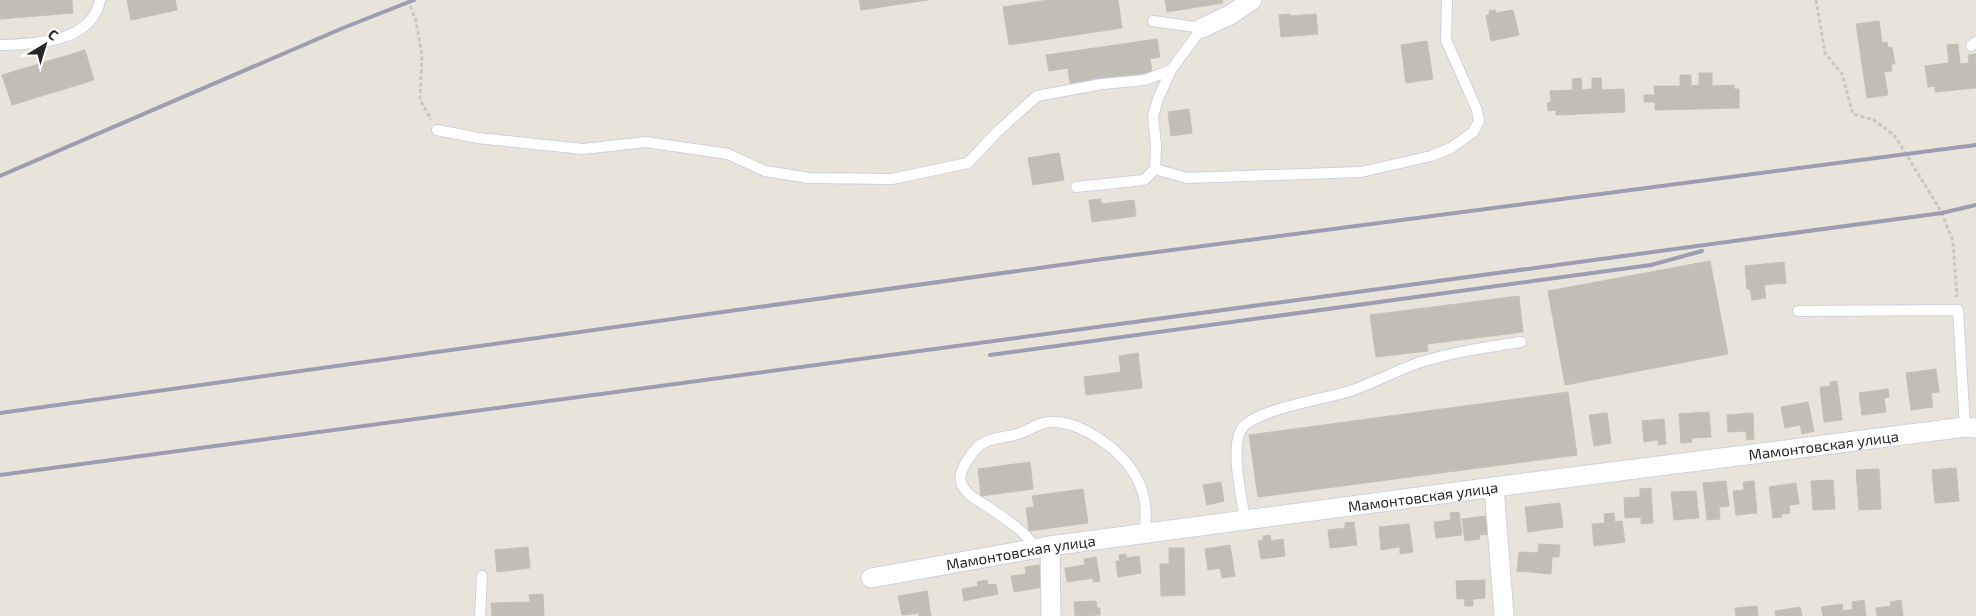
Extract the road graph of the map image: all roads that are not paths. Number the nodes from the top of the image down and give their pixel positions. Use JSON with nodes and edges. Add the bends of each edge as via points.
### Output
{"nodes":[{"id":1,"x":100,"y":0,"type":"edge"},
{"id":2,"x":1252,"y":0,"type":"edge"},
{"id":3,"x":1447,"y":0,"type":"edge"},
{"id":4,"x":1153,"y":21,"type":"dead end"},
{"id":5,"x":1202,"y":28,"type":"junction"},
{"id":6,"x":0,"y":45,"type":"edge"},
{"id":7,"x":1171,"y":70,"type":"junction"},
{"id":8,"x":436,"y":130,"type":"road end"},
{"id":9,"x":1154,"y":169,"type":"junction"},
{"id":10,"x":1076,"y":188,"type":"dead end"},
{"id":11,"x":1798,"y":311,"type":"dead end"},
{"id":12,"x":1521,"y":342,"type":"dead end"},
{"id":13,"x":1971,"y":427,"type":"edge"},
{"id":14,"x":1494,"y":487,"type":"junction"},
{"id":15,"x":1245,"y":520,"type":"junction"},
{"id":16,"x":1144,"y":533,"type":"junction"},
{"id":17,"x":1043,"y":547,"type":"junction"},
{"id":18,"x":482,"y":576,"type":"dead end"},
{"id":19,"x":871,"y":578,"type":"dead end"},
{"id":20,"x":480,"y":616,"type":"edge"},
{"id":21,"x":1051,"y":616,"type":"edge"},
{"id":22,"x":1504,"y":616,"type":"edge"}],
"edges":[{"from":1,"to":6,"type":"lane","via":[[98,11],[85,26],[67,37],[36,44]]},
{"from":2,"to":5,"type":"street"},
{"from":3,"to":9,"type":"lane","via":[[1446,40],[1479,121],[1473,132],[1451,148],[1431,156],[1361,172],[1186,178]]},
{"from":4,"to":5,"type":"lane"},
{"from":5,"to":7,"type":"lane"},
{"from":7,"to":8,"type":"lane","via":[[1144,80],[1037,96],[996,132],[968,163],[892,179],[809,178],[765,171],[728,154],[646,142],[583,149],[478,138]]},
{"from":7,"to":9,"type":"lane","via":[[1153,116]]},
{"from":9,"to":10,"type":"lane","via":[[1144,180]]},
{"from":11,"to":13,"type":"lane","via":[[1958,310]]},
{"from":12,"to":15,"type":"lane","via":[[1420,362],[1350,391],[1254,417],[1241,430],[1237,446],[1236,463]]},
{"from":13,"to":14,"type":"street","name":"Мамонтовская улица"},
{"from":14,"to":15,"type":"street","name":"Мамонтовская улица"},
{"from":14,"to":22,"type":"street"},
{"from":15,"to":16,"type":"street","name":"Мамонтовская улица"},
{"from":16,"to":17,"type":"street","name":"Мамонтовская улица"},
{"from":16,"to":17,"type":"lane","via":[[1146,504],[1126,460],[1089,432],[1068,423],[1050,421],[1022,433],[983,442],[962,468],[959,479],[964,490],[974,499]]},
{"from":17,"to":19,"type":"street","name":"Мамонтовская улица"},
{"from":17,"to":21,"type":"street"},
{"from":18,"to":20,"type":"lane"}]}
